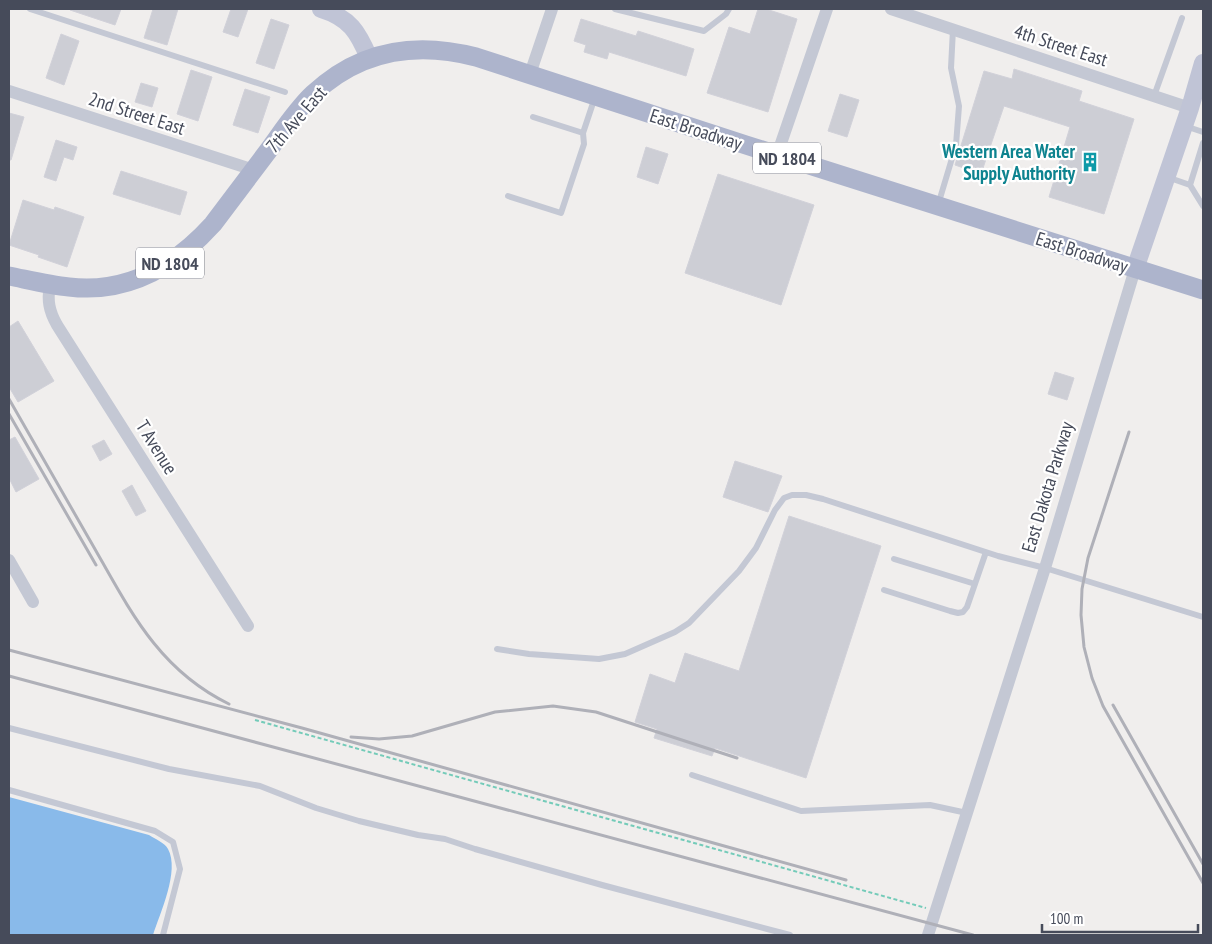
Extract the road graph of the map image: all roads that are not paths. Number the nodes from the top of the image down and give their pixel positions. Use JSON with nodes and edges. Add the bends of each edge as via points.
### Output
{"nodes":[{"id":1,"x":30,"y":9,"type":"edge"},
{"id":2,"x":321,"y":9,"type":"edge"},
{"id":3,"x":552,"y":9,"type":"edge"},
{"id":4,"x":615,"y":9,"type":"edge"},
{"id":5,"x":729,"y":9,"type":"edge"},
{"id":6,"x":827,"y":9,"type":"edge"},
{"id":7,"x":891,"y":9,"type":"edge"},
{"id":8,"x":1182,"y":18,"type":"dead end"},
{"id":9,"x":953,"y":29,"type":"junction"},
{"id":10,"x":369,"y":58,"type":"junction"},
{"id":11,"x":1203,"y":66,"type":"edge"},
{"id":12,"x":530,"y":74,"type":"junction"},
{"id":13,"x":9,"y":90,"type":"edge"},
{"id":14,"x":285,"y":92,"type":"dead end"},
{"id":15,"x":595,"y":96,"type":"junction"},
{"id":16,"x":1154,"y":96,"type":"junction"},
{"id":17,"x":1190,"y":108,"type":"junction"},
{"id":18,"x":533,"y":117,"type":"dead end"},
{"id":19,"x":1183,"y":126,"type":"junction"},
{"id":20,"x":1203,"y":132,"type":"edge"},
{"id":21,"x":583,"y":133,"type":"junction"},
{"id":22,"x":1203,"y":143,"type":"edge"},
{"id":23,"x":777,"y":155,"type":"junction"},
{"id":24,"x":254,"y":170,"type":"junction"},
{"id":25,"x":1166,"y":176,"type":"junction"},
{"id":26,"x":1190,"y":185,"type":"junction"},
{"id":27,"x":508,"y":196,"type":"dead end"},
{"id":28,"x":937,"y":206,"type":"junction"},
{"id":29,"x":1203,"y":206,"type":"edge"},
{"id":30,"x":1135,"y":269,"type":"junction"},
{"id":31,"x":9,"y":276,"type":"edge"},
{"id":32,"x":50,"y":284,"type":"junction"},
{"id":33,"x":1203,"y":290,"type":"edge"},
{"id":34,"x":986,"y":552,"type":"junction"},
{"id":35,"x":894,"y":559,"type":"dead end"},
{"id":36,"x":9,"y":560,"type":"edge"},
{"id":37,"x":1045,"y":568,"type":"junction"},
{"id":38,"x":974,"y":584,"type":"junction"},
{"id":39,"x":884,"y":590,"type":"dead end"},
{"id":40,"x":33,"y":602,"type":"dead end"},
{"id":41,"x":1203,"y":617,"type":"edge"},
{"id":42,"x":248,"y":626,"type":"dead end"},
{"id":43,"x":497,"y":649,"type":"dead end"},
{"id":44,"x":9,"y":728,"type":"edge"},
{"id":45,"x":692,"y":775,"type":"dead end"},
{"id":46,"x":9,"y":790,"type":"edge"},
{"id":47,"x":967,"y":813,"type":"junction"},
{"id":48,"x":930,"y":930,"type":"edge"},
{"id":49,"x":163,"y":935,"type":"edge"},
{"id":50,"x":790,"y":935,"type":"edge"}],
"edges":[{"from":1,"to":14,"type":"lane"},
{"from":2,"to":10,"type":"main road","via":[[350,24]]},
{"from":3,"to":12,"type":"street"},
{"from":4,"to":5,"type":"lane","via":[[704,32]]},
{"from":6,"to":23,"type":"street"},
{"from":7,"to":9,"type":"street","name":"4th Street East"},
{"from":8,"to":16,"type":"lane"},
{"from":9,"to":16,"type":"street","name":"4th Street East"},
{"from":9,"to":28,"type":"lane","via":[[951,68],[959,106],[956,145]]},
{"from":10,"to":12,"type":"main road","name":"East Broadway","number":"ND 1804","via":[[403,50],[442,49]]},
{"from":10,"to":24,"type":"main road","name":"7th Ave East","number":"ND 1804","via":[[339,74],[313,94]]},
{"from":11,"to":17,"type":"main road","name":"East Dakota Parkway"},
{"from":12,"to":15,"type":"main road","name":"East Broadway","number":"ND 1804"},
{"from":13,"to":24,"type":"street","name":"2nd Street East"},
{"from":15,"to":21,"type":"lane"},
{"from":15,"to":23,"type":"main road","name":"East Broadway","number":"ND 1804"},
{"from":16,"to":17,"type":"street","name":"4th Street East"},
{"from":17,"to":19,"type":"main road","name":"East Dakota Parkway"},
{"from":18,"to":21,"type":"lane"},
{"from":19,"to":20,"type":"lane"},
{"from":19,"to":25,"type":"main road","name":"East Dakota Parkway"},
{"from":21,"to":27,"type":"lane","via":[[584,144],[561,213]]},
{"from":22,"to":26,"type":"lane"},
{"from":23,"to":28,"type":"main road","name":"East Broadway","number":"ND 1804"},
{"from":24,"to":32,"type":"main road","number":"ND 1804","via":[[213,224],[168,264],[120,284],[87,288]]},
{"from":25,"to":26,"type":"lane"},
{"from":25,"to":30,"type":"main road","name":"East Dakota Parkway"},
{"from":26,"to":29,"type":"lane"},
{"from":28,"to":30,"type":"main road","name":"East Broadway","number":"ND 1804"},
{"from":30,"to":33,"type":"main road","name":"East Broadway","number":"ND 1804"},
{"from":30,"to":37,"type":"street","name":"East Dakota Parkway"},
{"from":31,"to":32,"type":"main road","number":"ND 1804"},
{"from":32,"to":42,"type":"street","name":"T Avenue","via":[[49,307],[57,325]]},
{"from":34,"to":37,"type":"lane"},
{"from":34,"to":38,"type":"lane"},
{"from":34,"to":43,"type":"lane","via":[[823,499],[792,495],[784,498],[775,510],[756,548],[738,571],[690,623],[675,632],[625,654],[599,659]]},
{"from":35,"to":38,"type":"lane"},
{"from":36,"to":40,"type":"street"},
{"from":37,"to":41,"type":"lane"},
{"from":37,"to":47,"type":"street","name":"East Dakota Parkway"},
{"from":38,"to":39,"type":"lane","via":[[965,611],[958,613]]},
{"from":44,"to":50,"type":"lane","via":[[169,769],[260,786],[359,821],[445,839]]},
{"from":45,"to":47,"type":"lane","via":[[801,811],[930,805]]},
{"from":46,"to":49,"type":"lane","via":[[155,831],[173,842],[180,869]]},
{"from":47,"to":48,"type":"street","name":"East Dakota Parkway"}]}
